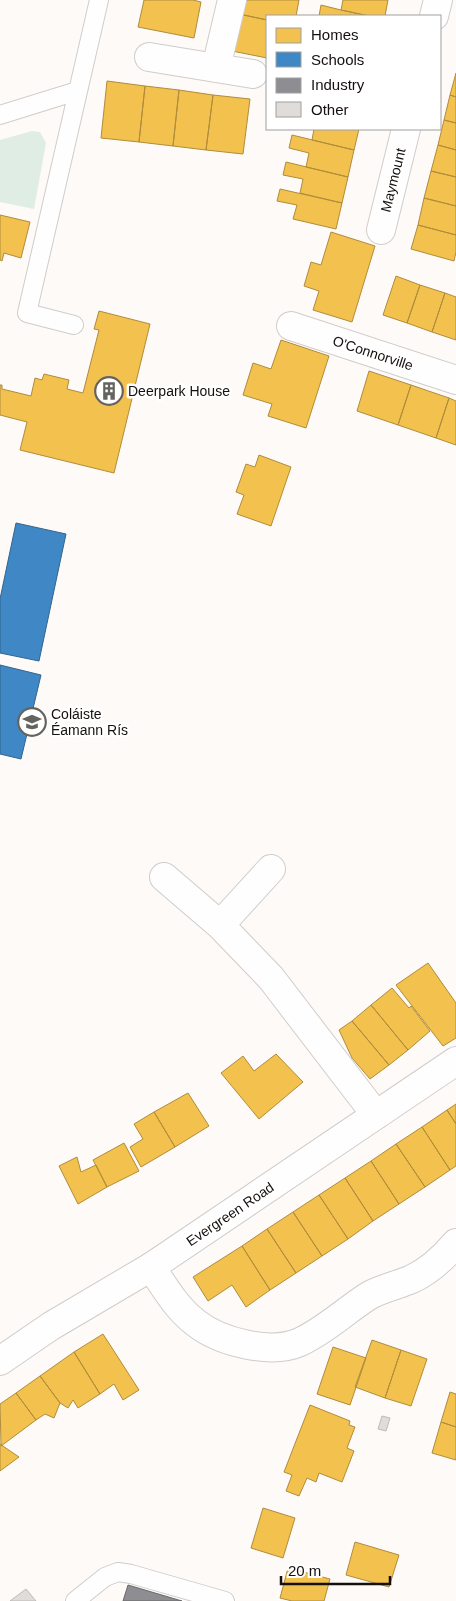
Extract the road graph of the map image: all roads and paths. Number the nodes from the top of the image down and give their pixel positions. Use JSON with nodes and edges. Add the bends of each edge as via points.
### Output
{"nodes":[{"id":1,"x":99,"y":0,"type":"edge"},
{"id":2,"x":232,"y":0,"type":"edge"},
{"id":3,"x":438,"y":0,"type":"edge"},
{"id":4,"x":434,"y":15,"type":"edge"},
{"id":5,"x":149,"y":57,"type":"dead end"},
{"id":6,"x":216,"y":68,"type":"junction"},
{"id":7,"x":253,"y":74,"type":"dead end"},
{"id":8,"x":78,"y":91,"type":"junction"},
{"id":9,"x":0,"y":115,"type":"edge"},
{"id":10,"x":406,"y":130,"type":"edge"},
{"id":11,"x":381,"y":230,"type":"dead end"},
{"id":12,"x":74,"y":325,"type":"dead end"},
{"id":13,"x":291,"y":326,"type":"dead end"},
{"id":14,"x":456,"y":380,"type":"edge"},
{"id":15,"x":271,"y":869,"type":"dead end"},
{"id":16,"x":164,"y":877,"type":"dead end"},
{"id":17,"x":220,"y":926,"type":"junction"},
{"id":18,"x":456,"y":1061,"type":"edge"},
{"id":19,"x":376,"y":1115,"type":"junction"},
{"id":20,"x":456,"y":1243,"type":"edge"},
{"id":21,"x":151,"y":1267,"type":"junction"},
{"id":22,"x":0,"y":1361,"type":"edge"},
{"id":23,"x":75,"y":1601,"type":"edge"},
{"id":24,"x":225,"y":1601,"type":"edge"}],
"edges":[{"from":1,"to":8,"type":"lane"},
{"from":2,"to":6,"type":"street"},
{"from":3,"to":4,"type":"street"},
{"from":5,"to":6,"type":"street"},
{"from":6,"to":7,"type":"street"},
{"from":8,"to":9,"type":"lane"},
{"from":8,"to":12,"type":"lane","via":[[27,313]]},
{"from":10,"to":11,"type":"street","name":"Maymount"},
{"from":13,"to":14,"type":"street","name":"O'Connorville"},
{"from":15,"to":17,"type":"street"},
{"from":16,"to":17,"type":"street"},
{"from":17,"to":19,"type":"street","via":[[272,978]]},
{"from":18,"to":19,"type":"street","name":"Evergreen Road"},
{"from":19,"to":21,"type":"street","name":"Evergreen Road"},
{"from":20,"to":21,"type":"street","via":[[432,1266],[412,1278],[371,1294],[298,1343],[278,1347],[234,1341],[196,1323],[178,1306]]},
{"from":21,"to":22,"type":"street","name":"Evergreen Road","via":[[51,1326]]},
{"from":23,"to":24,"type":"lane","via":[[105,1577],[118,1572]]}]}
